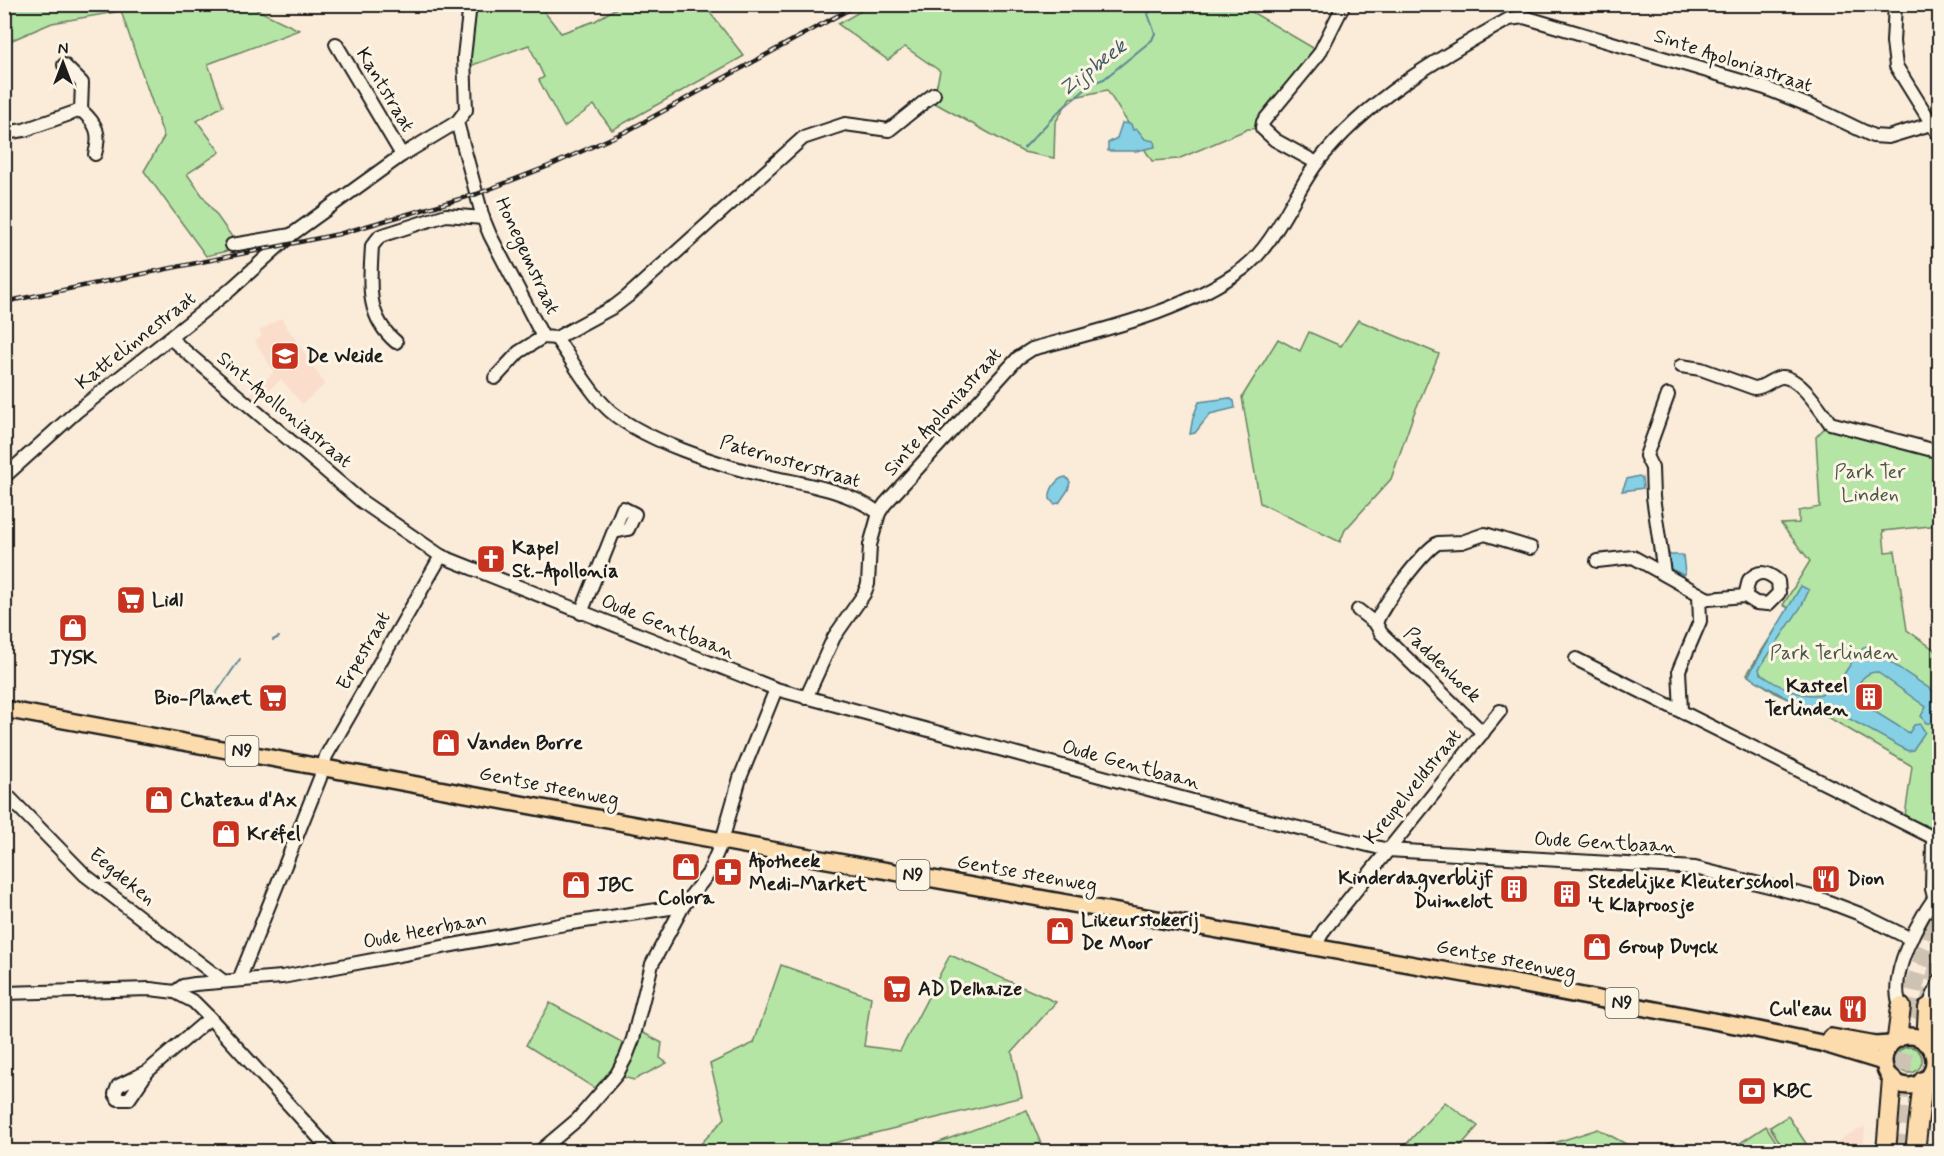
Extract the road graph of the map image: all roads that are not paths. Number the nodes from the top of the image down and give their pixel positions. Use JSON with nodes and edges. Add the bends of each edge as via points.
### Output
{"nodes":[{"id":1,"x":470,"y":4,"type":"edge"},
{"id":2,"x":1344,"y":4,"type":"edge"},
{"id":3,"x":1895,"y":4,"type":"edge"},
{"id":4,"x":336,"y":44,"type":"dead end"},
{"id":5,"x":64,"y":65,"type":"dead end"},
{"id":6,"x":931,"y":97,"type":"dead end"},
{"id":7,"x":81,"y":110,"type":"junction"},
{"id":8,"x":458,"y":122,"type":"junction"},
{"id":9,"x":1931,"y":124,"type":"junction"},
{"id":10,"x":4,"y":133,"type":"edge"},
{"id":11,"x":1940,"y":137,"type":"edge"},
{"id":12,"x":95,"y":154,"type":"dead end"},
{"id":13,"x":402,"y":155,"type":"junction"},
{"id":14,"x":1317,"y":163,"type":"junction"},
{"id":15,"x":483,"y":218,"type":"junction"},
{"id":16,"x":291,"y":235,"type":"junction"},
{"id":17,"x":231,"y":245,"type":"dead end"},
{"id":18,"x":543,"y":337,"type":"junction"},
{"id":19,"x":556,"y":338,"type":"junction"},
{"id":20,"x":171,"y":339,"type":"junction"},
{"id":21,"x":396,"y":342,"type":"dead end"},
{"id":22,"x":1681,"y":366,"type":"dead end"},
{"id":23,"x":495,"y":378,"type":"dead end"},
{"id":24,"x":1668,"y":395,"type":"dead end"},
{"id":25,"x":1940,"y":452,"type":"edge"},
{"id":26,"x":4,"y":477,"type":"edge"},
{"id":27,"x":374,"y":509,"type":"joint"},
{"id":28,"x":879,"y":513,"type":"junction"},
{"id":29,"x":614,"y":532,"type":"dead end"},
{"id":30,"x":1531,"y":548,"type":"dead end"},
{"id":31,"x":441,"y":556,"type":"junction"},
{"id":32,"x":1597,"y":561,"type":"dead end"},
{"id":33,"x":1664,"y":573,"type":"junction"},
{"id":34,"x":1699,"y":594,"type":"junction"},
{"id":35,"x":1745,"y":596,"type":"dead end"},
{"id":36,"x":1358,"y":610,"type":"dead end"},
{"id":37,"x":581,"y":613,"type":"junction"},
{"id":38,"x":1376,"y":624,"type":"junction"},
{"id":39,"x":1576,"y":659,"type":"dead end"},
{"id":40,"x":776,"y":689,"type":"junction"},
{"id":41,"x":806,"y":698,"type":"junction"},
{"id":42,"x":4,"y":709,"type":"edge"},
{"id":43,"x":1500,"y":711,"type":"dead end"},
{"id":44,"x":1681,"y":711,"type":"junction"},
{"id":45,"x":1483,"y":733,"type":"junction"},
{"id":46,"x":323,"y":766,"type":"junction"},
{"id":47,"x":4,"y":792,"type":"edge"},
{"id":48,"x":1936,"y":840,"type":"edge"},
{"id":49,"x":722,"y":841,"type":"junction"},
{"id":50,"x":1388,"y":850,"type":"junction"},
{"id":51,"x":1937,"y":894,"type":"edge"},
{"id":52,"x":683,"y":906,"type":"junction"},
{"id":53,"x":1911,"y":939,"type":"junction"},
{"id":54,"x":1314,"y":946,"type":"junction"},
{"id":55,"x":239,"y":980,"type":"junction"},
{"id":56,"x":1940,"y":980,"type":"edge"},
{"id":57,"x":224,"y":981,"type":"junction"},
{"id":58,"x":175,"y":992,"type":"junction"},
{"id":59,"x":4,"y":993,"type":"edge"},
{"id":60,"x":1901,"y":1007,"type":"joint"},
{"id":61,"x":1928,"y":1008,"type":"joint"},
{"id":62,"x":210,"y":1018,"type":"junction"},
{"id":63,"x":1745,"y":1027,"type":"junction"},
{"id":64,"x":1894,"y":1041,"type":"junction"},
{"id":65,"x":1932,"y":1047,"type":"edge"},
{"id":66,"x":1883,"y":1062,"type":"junction"},
{"id":67,"x":148,"y":1071,"type":"dead end"},
{"id":68,"x":1931,"y":1074,"type":"edge"},
{"id":69,"x":1892,"y":1079,"type":"junction"},
{"id":70,"x":332,"y":1152,"type":"edge"},
{"id":71,"x":539,"y":1152,"type":"edge"},
{"id":72,"x":1886,"y":1152,"type":"edge"},
{"id":73,"x":1915,"y":1152,"type":"edge"}],
"edges":[{"from":1,"to":8,"type":"street","name":"Honegemstraat","via":[[464,57],[466,110]]},
{"from":2,"to":14,"type":"street","via":[[1319,54],[1263,122],[1262,128],[1275,140]]},
{"from":3,"to":9,"type":"street","via":[[1896,66]]},
{"from":4,"to":13,"type":"street","name":"Kantstraat"},
{"from":5,"to":7,"type":"street","via":[[82,83]]},
{"from":6,"to":19,"type":"street","via":[[889,130],[845,124],[803,138],[615,306]]},
{"from":7,"to":10,"type":"street"},
{"from":7,"to":12,"type":"street","via":[[97,128]]},
{"from":8,"to":13,"type":"street","name":"Kattelinnestraat"},
{"from":8,"to":15,"type":"street","name":"Honegemstraat"},
{"from":9,"to":11,"type":"street"},
{"from":9,"to":14,"type":"street","name":"Sinte Apoloniastraat","via":[[1888,137],[1873,136],[1765,88],[1516,16],[1415,74],[1350,128]]},
{"from":13,"to":16,"type":"street","name":"Kattelinnestraat"},
{"from":14,"to":28,"type":"street","name":"Sinte Apoloniastraat","via":[[1262,250],[1245,267],[1212,289],[1162,311],[1024,352]]},
{"from":15,"to":18,"type":"street","name":"Honegemstraat"},
{"from":15,"to":21,"type":"street","via":[[446,215],[375,240],[372,309],[385,333]]},
{"from":16,"to":17,"type":"street","name":"Kattelinnestraat"},
{"from":16,"to":20,"type":"street","name":"Kattelinnestraat"},
{"from":18,"to":19,"type":"street","name":"Honegemstraat"},
{"from":18,"to":23,"type":"street","via":[[519,352]]},
{"from":19,"to":28,"type":"street","name":"Paternosterstraat","via":[[594,394],[622,420],[730,467],[837,492]]},
{"from":20,"to":26,"type":"street","name":"Kattelinnestraat","via":[[76,412]]},
{"from":20,"to":27,"type":"street","name":"Sint-Apolloniastraat"},
{"from":22,"to":25,"type":"street","via":[[1754,388],[1780,377],[1788,379],[1821,409],[1829,422]]},
{"from":24,"to":33,"type":"street","via":[[1646,456],[1652,468]]},
{"from":27,"to":31,"type":"street","name":"Oude Gentbaan"},
{"from":28,"to":41,"type":"street","name":"Sinte Apoloniastraat","via":[[868,555],[868,584],[834,636]]},
{"from":29,"to":37,"type":"street"},
{"from":30,"to":38,"type":"street","name":"Paddenhoek","via":[[1485,534],[1462,542],[1438,543],[1407,578]]},
{"from":31,"to":37,"type":"street","name":"Oude Gentbaan"},
{"from":31,"to":46,"type":"street","name":"Erpestraat"},
{"from":32,"to":33,"type":"street","via":[[1633,557]]},
{"from":33,"to":34,"type":"street"},
{"from":34,"to":35,"type":"street","via":[[1708,599]]},
{"from":34,"to":44,"type":"street","via":[[1700,621],[1680,670]]},
{"from":36,"to":38,"type":"street","name":"Paddenhoek"},
{"from":37,"to":40,"type":"street","name":"Oude Gentbaan"},
{"from":38,"to":45,"type":"street","name":"Paddenhoek"},
{"from":39,"to":44,"type":"street"},
{"from":40,"to":41,"type":"street","name":"Oude Gentbaan"},
{"from":40,"to":49,"type":"street","via":[[740,777]]},
{"from":41,"to":50,"type":"street","name":"Oude Gentbaan"},
{"from":42,"to":46,"type":"main road","name":"Gentse steenweg","number":"N9"},
{"from":43,"to":45,"type":"street","name":"Kreupelveldstraat"},
{"from":44,"to":48,"type":"street"},
{"from":45,"to":50,"type":"street","name":"Kreupelveldstraat"},
{"from":46,"to":49,"type":"main road","name":"Gentse steenweg","number":"N9"},
{"from":46,"to":55,"type":"street","name":"Erpestraat"},
{"from":47,"to":57,"type":"street","name":"Eegdeken","via":[[85,874]]},
{"from":48,"to":51,"type":"street","via":[[1932,889]]},
{"from":49,"to":52,"type":"street","via":[[708,874]]},
{"from":49,"to":54,"type":"main road","name":"Gentse steenweg","number":"N9"},
{"from":50,"to":53,"type":"street","name":"Oude Gentbaan","via":[[1695,868],[1821,899]]},
{"from":50,"to":54,"type":"street","name":"Kreupelveldstraat"},
{"from":51,"to":53,"type":"street"},
{"from":52,"to":55,"type":"street","name":"Oude Heerbaan","via":[[565,924],[317,972]]},
{"from":52,"to":71,"type":"street","via":[[652,964],[633,1039],[617,1074],[578,1119]]},
{"from":53,"to":60,"type":"street","via":[[1896,987]]},
{"from":54,"to":63,"type":"main road","name":"Gentse steenweg","number":"N9"},
{"from":55,"to":57,"type":"street","name":"Oude Heerbaan"},
{"from":56,"to":61,"type":"street"},
{"from":57,"to":58,"type":"street","name":"Oude Heerbaan","via":[[189,985]]},
{"from":58,"to":59,"type":"street","name":"Oude Heerbaan","via":[[150,989]]},
{"from":58,"to":62,"type":"street","name":"Oude Heerbaan","via":[[194,1002]]},
{"from":60,"to":64,"type":"highway"},
{"from":61,"to":65,"type":"highway"},
{"from":62,"to":67,"type":"street"},
{"from":62,"to":70,"type":"street","name":"Oude Heerbaan"},
{"from":63,"to":64,"type":"main road","name":"Gentse steenweg","number":"N9","via":[[1763,1024],[1875,1045]]},
{"from":63,"to":66,"type":"main road","name":"Gentse steenweg","number":"N9"},
{"from":64,"to":65,"type":"main road","number":"N9","via":[[1912,1036]]},
{"from":64,"to":66,"type":"main road"},
{"from":65,"to":68,"type":"main road"},
{"from":66,"to":69,"type":"main road"},
{"from":68,"to":69,"type":"main road","via":[[1904,1085]]},
{"from":68,"to":73,"type":"highway"},
{"from":69,"to":72,"type":"highway"}]}
